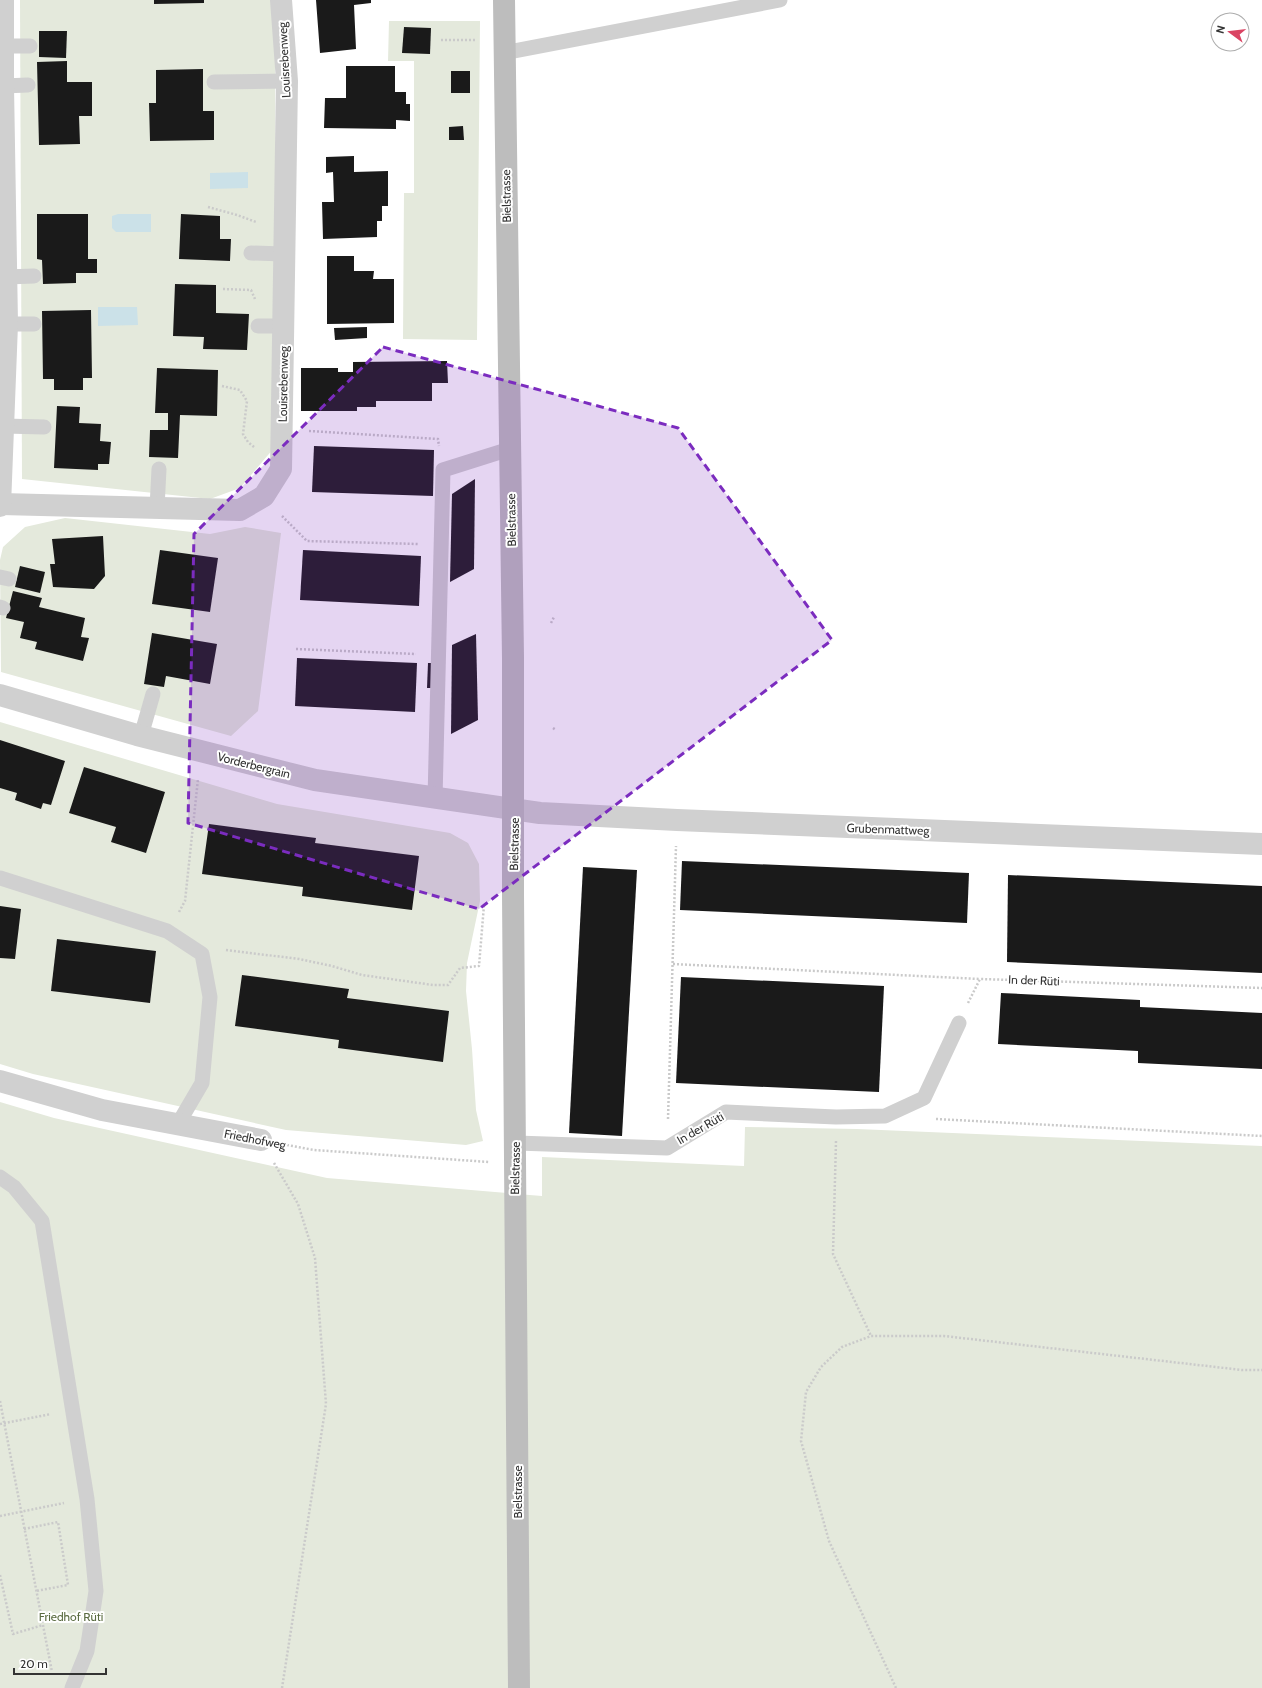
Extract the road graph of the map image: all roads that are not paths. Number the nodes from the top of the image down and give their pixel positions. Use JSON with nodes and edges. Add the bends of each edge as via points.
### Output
{"nodes":[{"id":1,"x":3,"y":0,"type":"edge"},
{"id":2,"x":281,"y":0,"type":"edge"},
{"id":3,"x":504,"y":0,"type":"edge"},
{"id":4,"x":780,"y":0,"type":"edge"},
{"id":5,"x":1,"y":46,"type":"edge"},
{"id":6,"x":30,"y":46,"type":"dead end"},
{"id":7,"x":504,"y":53,"type":"junction"},
{"id":8,"x":287,"y":81,"type":"junction"},
{"id":9,"x":214,"y":82,"type":"dead end"},
{"id":10,"x":3,"y":86,"type":"junction"},
{"id":11,"x":28,"y":86,"type":"dead end"},
{"id":12,"x":34,"y":276,"type":"dead end"},
{"id":13,"x":6,"y":277,"type":"junction"},
{"id":14,"x":5,"y":311,"type":"edge"},
{"id":15,"x":34,"y":324,"type":"dead end"},
{"id":16,"x":4,"y":426,"type":"junction"},
{"id":17,"x":44,"y":427,"type":"dead end"},
{"id":18,"x":510,"y":449,"type":"junction"},
{"id":19,"x":159,"y":469,"type":"dead end"},
{"id":20,"x":0,"y":505,"type":"edge"},
{"id":21,"x":157,"y":508,"type":"junction"},
{"id":22,"x":153,"y":694,"type":"dead end"},
{"id":23,"x":0,"y":695,"type":"edge"},
{"id":24,"x":141,"y":736,"type":"junction"},
{"id":25,"x":435,"y":799,"type":"junction"},
{"id":26,"x":514,"y":809,"type":"junction"},
{"id":27,"x":1262,"y":844,"type":"edge"},
{"id":28,"x":0,"y":878,"type":"edge"},
{"id":29,"x":959,"y":1023,"type":"road end"},
{"id":30,"x":0,"y":1081,"type":"edge"},
{"id":31,"x":178,"y":1124,"type":"junction"},
{"id":32,"x":261,"y":1140,"type":"road end"},
{"id":33,"x":516,"y":1143,"type":"junction"},
{"id":34,"x":0,"y":1177,"type":"edge"},
{"id":35,"x":72,"y":1688,"type":"edge"},
{"id":36,"x":518,"y":1688,"type":"edge"}],
"edges":[{"from":1,"to":5,"type":"street"},
{"from":2,"to":8,"type":"street","name":"Louisrebenweg"},
{"from":3,"to":7,"type":"main road","name":"Bielstrasse"},
{"from":4,"to":7,"type":"lane"},
{"from":5,"to":6,"type":"lane"},
{"from":5,"to":10,"type":"street"},
{"from":7,"to":18,"type":"main road","name":"Bielstrasse"},
{"from":8,"to":9,"type":"lane"},
{"from":8,"to":21,"type":"street","name":"Louisrebenweg","via":[[267,253],[270,326],[282,429],[281,469],[264,496],[240,510]]},
{"from":10,"to":11,"type":"lane"},
{"from":10,"to":13,"type":"street"},
{"from":12,"to":13,"type":"lane"},
{"from":13,"to":14,"type":"street"},
{"from":14,"to":15,"type":"lane"},
{"from":14,"to":16,"type":"street"},
{"from":16,"to":17,"type":"lane"},
{"from":16,"to":20,"type":"street"},
{"from":18,"to":25,"type":"lane","via":[[443,470]]},
{"from":18,"to":26,"type":"main road","name":"Bielstrasse"},
{"from":19,"to":21,"type":"lane"},
{"from":20,"to":21,"type":"street"},
{"from":22,"to":24,"type":"lane"},
{"from":23,"to":24,"type":"street","name":"Vorderbergrain"},
{"from":24,"to":25,"type":"street","name":"Vorderbergrain","via":[[315,780]]},
{"from":25,"to":26,"type":"street","name":"Vorderbergrain"},
{"from":26,"to":27,"type":"street","name":"Grubenmattweg","via":[[540,813],[677,820]]},
{"from":26,"to":33,"type":"main road","name":"Bielstrasse"},
{"from":28,"to":31,"type":"lane","via":[[167,931],[202,954],[210,997],[202,1083]]},
{"from":29,"to":33,"type":"lane","name":"In der Rüti","via":[[924,1098],[886,1116],[836,1117],[726,1112],[667,1148]]},
{"from":30,"to":31,"type":"street","name":"Friedhofweg","via":[[102,1110]]},
{"from":31,"to":32,"type":"street","name":"Friedhofweg"},
{"from":33,"to":36,"type":"main road","name":"Bielstrasse"},
{"from":34,"to":35,"type":"lane","via":[[14,1187],[42,1220],[87,1499],[96,1591],[87,1651]]}]}
